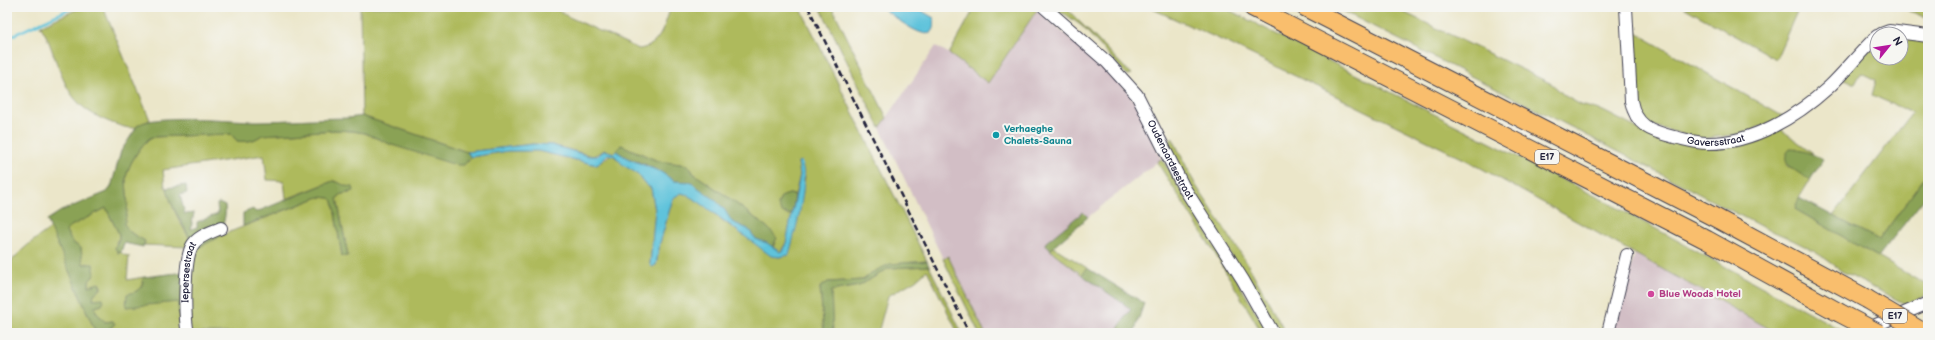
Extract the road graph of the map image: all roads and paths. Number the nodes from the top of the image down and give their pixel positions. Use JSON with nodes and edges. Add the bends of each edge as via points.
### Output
{"nodes":[{"id":1,"x":1044,"y":7,"type":"edge"},
{"id":2,"x":1252,"y":7,"type":"edge"},
{"id":3,"x":1305,"y":7,"type":"edge"},
{"id":4,"x":1626,"y":7,"type":"edge"},
{"id":5,"x":1909,"y":34,"type":"edge"},
{"id":6,"x":1928,"y":36,"type":"edge"},
{"id":7,"x":1869,"y":44,"type":"edge"},
{"id":8,"x":221,"y":228,"type":"dead end"},
{"id":9,"x":1627,"y":255,"type":"dead end"},
{"id":10,"x":1928,"y":303,"type":"edge"},
{"id":11,"x":188,"y":333,"type":"edge"},
{"id":12,"x":1273,"y":333,"type":"edge"},
{"id":13,"x":1608,"y":333,"type":"edge"},
{"id":14,"x":1857,"y":333,"type":"edge"},
{"id":15,"x":1878,"y":333,"type":"edge"},
{"id":16,"x":1924,"y":333,"type":"edge"}],
"edges":[{"from":1,"to":12,"type":"street","name":"Oudenaardsestraat","via":[[1107,62],[1137,95],[1183,186],[1244,280]]},
{"from":2,"to":15,"type":"highway","number":"E17","bridge":true,"via":[[1700,236]]},
{"from":3,"to":16,"type":"highway","number":"E17","bridge":true,"via":[[1709,214],[1867,299]]},
{"from":4,"to":7,"type":"street","name":"Gaversstraat","via":[[1631,101],[1634,114],[1642,124],[1654,132],[1706,143],[1745,136],[1780,124],[1829,86]]},
{"from":5,"to":6,"type":"street"},
{"from":8,"to":11,"type":"street","name":"Iepersestraat","via":[[200,238],[192,246],[187,275]]},
{"from":9,"to":13,"type":"street"},
{"from":10,"to":14,"type":"street"}]}
